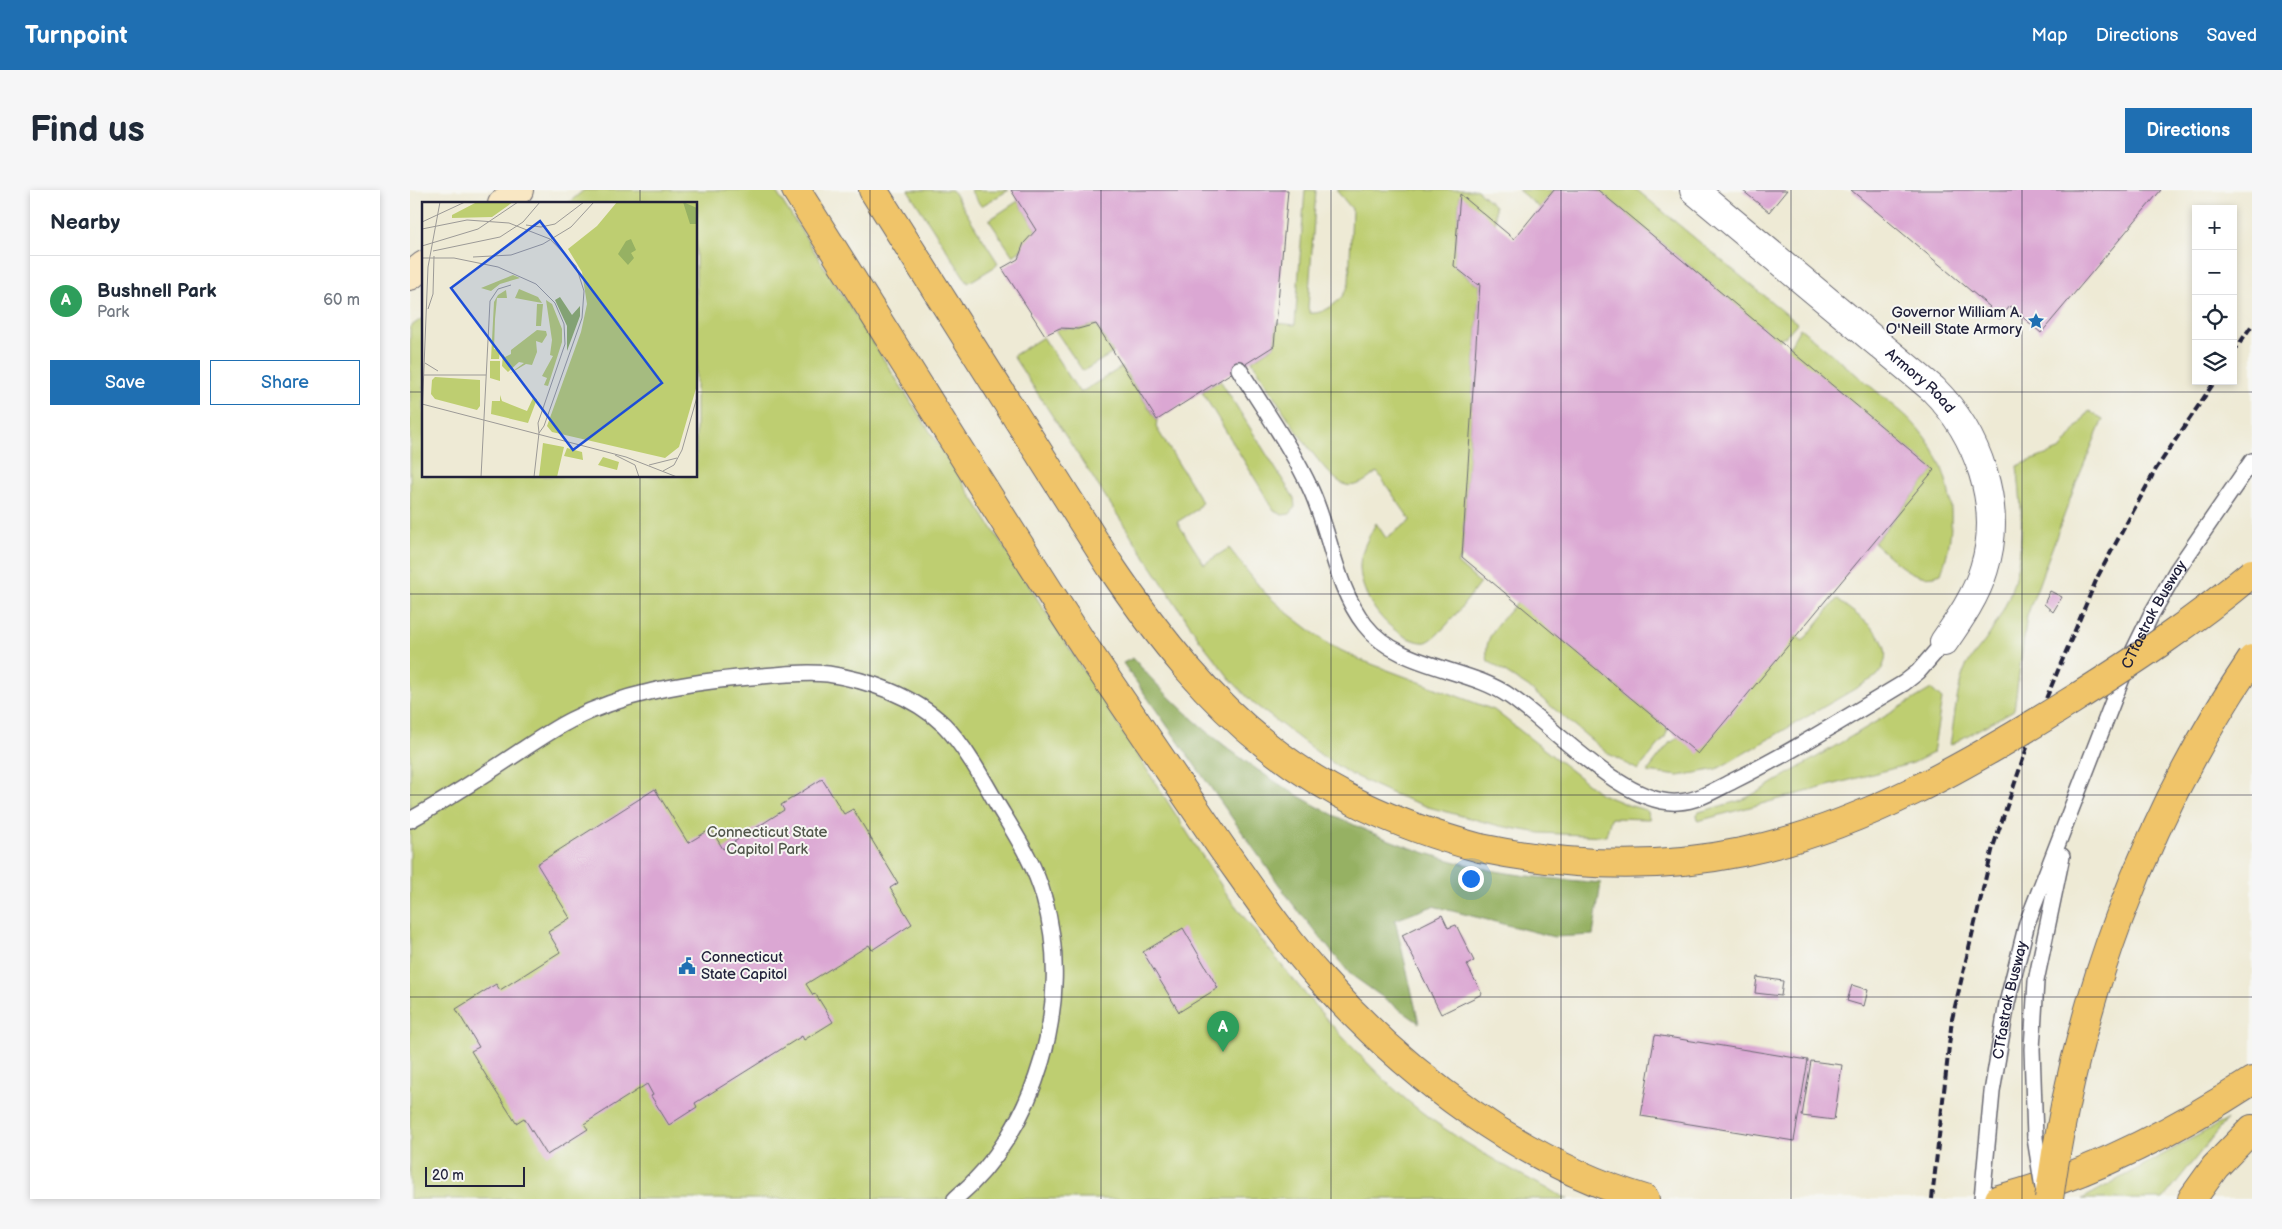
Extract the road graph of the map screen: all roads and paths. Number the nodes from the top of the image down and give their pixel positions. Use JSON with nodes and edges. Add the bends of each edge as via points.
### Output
{"nodes":[{"id":1,"x":519,"y":190,"type":"edge"},
{"id":2,"x":796,"y":190,"type":"edge"},
{"id":3,"x":873,"y":190,"type":"edge"},
{"id":4,"x":1694,"y":190,"type":"edge"},
{"id":5,"x":504,"y":202,"type":"edge"},
{"id":6,"x":422,"y":267,"type":"edge"},
{"id":7,"x":410,"y":276,"type":"edge"},
{"id":8,"x":1239,"y":368,"type":"dead end"},
{"id":9,"x":2252,"y":461,"type":"edge"},
{"id":10,"x":2252,"y":573,"type":"edge"},
{"id":11,"x":1944,"y":642,"type":"joint"},
{"id":12,"x":2252,"y":659,"type":"edge"},
{"id":13,"x":2072,"y":810,"type":"junction"},
{"id":14,"x":410,"y":820,"type":"edge"},
{"id":15,"x":2252,"y":1080,"type":"edge"},
{"id":16,"x":2252,"y":1129,"type":"edge"},
{"id":17,"x":955,"y":1199,"type":"edge"},
{"id":18,"x":1645,"y":1199,"type":"edge"},
{"id":19,"x":1982,"y":1199,"type":"edge"},
{"id":20,"x":1999,"y":1199,"type":"edge"},
{"id":21,"x":2047,"y":1199,"type":"edge"},
{"id":22,"x":2192,"y":1199,"type":"edge"}],
"edges":[{"from":1,"to":5,"type":"main road"},
{"from":2,"to":18,"type":"highway","via":[[1106,678],[1242,875],[1322,980],[1402,1058],[1472,1112],[1551,1160]]},
{"from":3,"to":10,"type":"highway","bridge":true,"via":[[1111,567],[1147,620],[1197,681],[1250,733],[1318,783],[1397,821],[1480,848],[1551,860],[1616,864],[1656,862],[1738,853],[1818,830],[1923,785],[2027,728],[2152,648]]},
{"from":4,"to":11,"type":"street","name":"Armory Road","via":[[1933,389],[1965,428],[1982,469],[1990,509],[1989,546],[1978,586]]},
{"from":6,"to":7,"type":"main road"},
{"from":8,"to":11,"type":"lane","via":[[1312,492],[1347,597],[1366,627],[1417,661],[1471,678],[1510,696],[1619,783],[1640,795],[1675,802],[1697,799],[1758,769],[1904,684]]},
{"from":9,"to":13,"type":"lane","name":"CTfastrak Busway","via":[[2206,526],[2152,613],[2114,695]]},
{"from":12,"to":21,"type":"highway","bridge":true,"via":[[2175,788],[2124,901],[2076,1058]]},
{"from":13,"to":19,"type":"lane","name":"CTfastrak Busway","via":[[2027,923],[2020,950],[1999,1048]]},
{"from":13,"to":21,"type":"lane","name":"CTfastrak Busway","bridge":true,"via":[[2036,981],[2032,1049],[2035,1138]]},
{"from":14,"to":17,"type":"lane","via":[[570,720],[652,690],[767,676],[826,674],[882,688],[934,717],[946,726],[979,773],[1026,855],[1044,897],[1054,953],[1049,1024],[1028,1095],[998,1152]]},
{"from":15,"to":20,"type":"highway","via":[[2147,1142],[2068,1176]]},
{"from":16,"to":22,"type":"highway","via":[[2215,1166]]}]}
